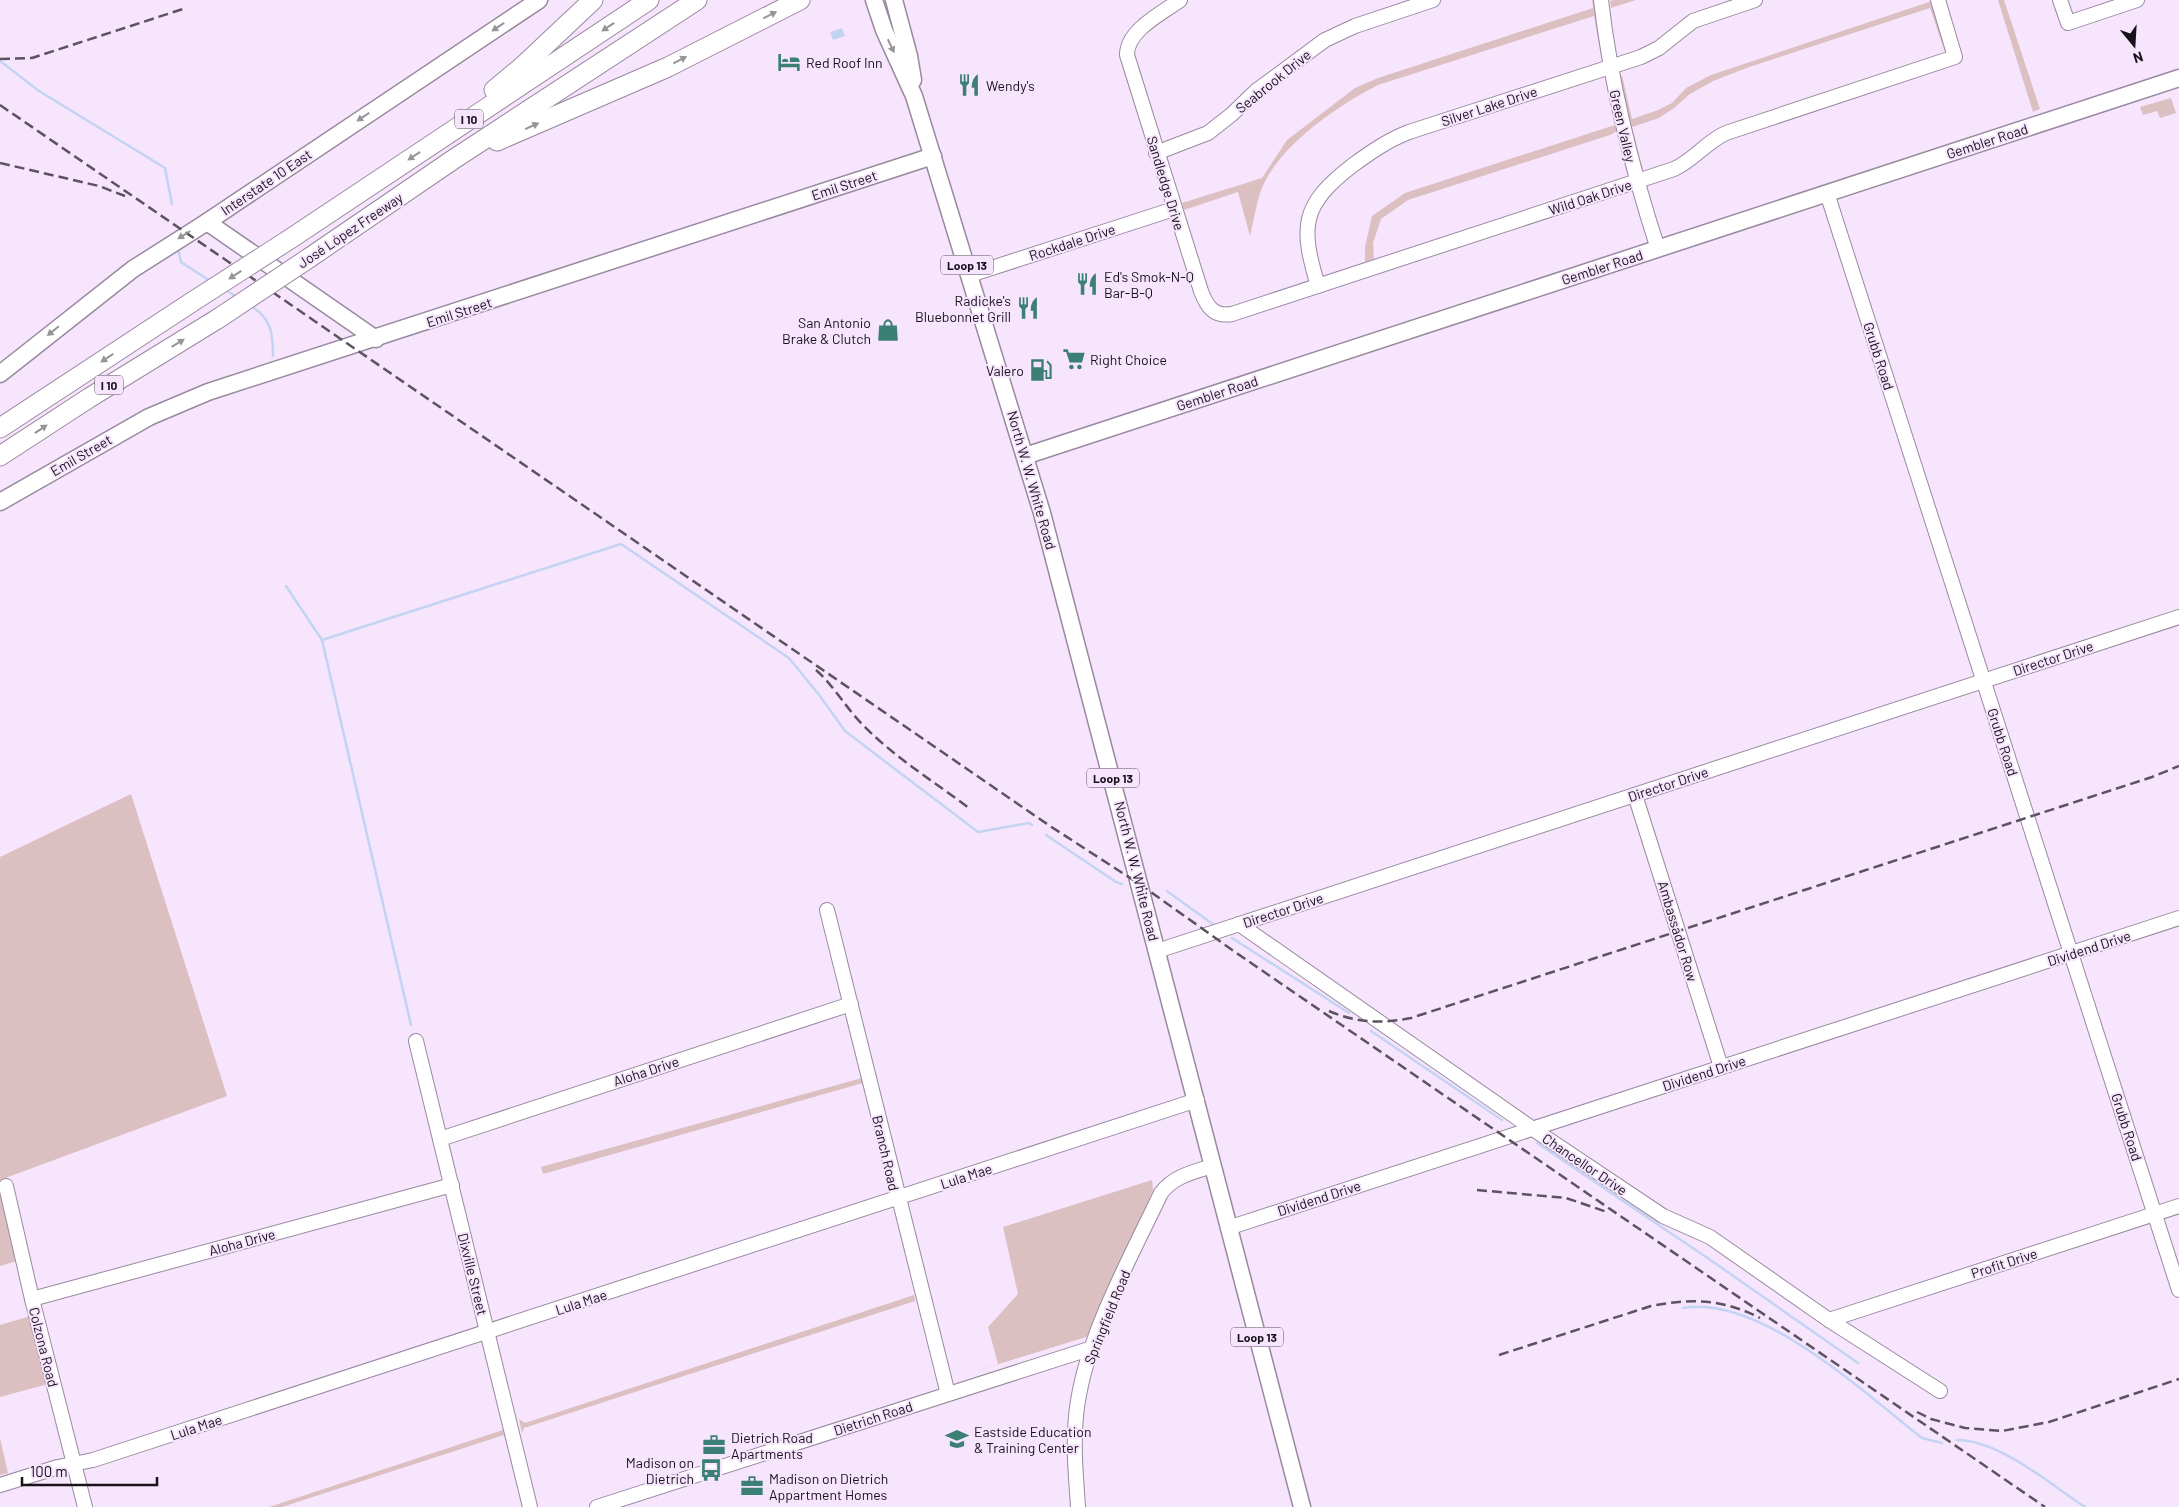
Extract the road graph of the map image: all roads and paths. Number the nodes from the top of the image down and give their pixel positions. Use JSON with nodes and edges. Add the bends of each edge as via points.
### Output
{"nodes":[{"id":1,"x":539,"y":0,"type":"edge"},
{"id":2,"x":592,"y":0,"type":"edge"},
{"id":3,"x":649,"y":0,"type":"edge"},
{"id":4,"x":697,"y":0,"type":"edge"},
{"id":5,"x":800,"y":0,"type":"edge"},
{"id":6,"x":874,"y":0,"type":"edge"},
{"id":7,"x":894,"y":0,"type":"edge"},
{"id":8,"x":1180,"y":0,"type":"edge"},
{"id":9,"x":1434,"y":0,"type":"edge"},
{"id":10,"x":1601,"y":0,"type":"edge"},
{"id":11,"x":1755,"y":0,"type":"edge"},
{"id":12,"x":1938,"y":0,"type":"edge"},
{"id":13,"x":2060,"y":0,"type":"edge"},
{"id":14,"x":2137,"y":0,"type":"edge"},
{"id":15,"x":1391,"y":6,"type":"edge"},
{"id":16,"x":1611,"y":67,"type":"junction"},
{"id":17,"x":2179,"y":78,"type":"edge"},
{"id":18,"x":914,"y":96,"type":"junction"},
{"id":19,"x":445,"y":135,"type":"junction"},
{"id":20,"x":1156,"y":153,"type":"junction"},
{"id":21,"x":933,"y":156,"type":"junction"},
{"id":22,"x":454,"y":159,"type":"junction"},
{"id":23,"x":1636,"y":182,"type":"junction"},
{"id":24,"x":1828,"y":193,"type":"junction"},
{"id":25,"x":1174,"y":209,"type":"junction"},
{"id":26,"x":207,"y":222,"type":"junction"},
{"id":27,"x":1658,"y":249,"type":"junction"},
{"id":28,"x":970,"y":275,"type":"junction"},
{"id":29,"x":1318,"y":286,"type":"junction"},
{"id":30,"x":1215,"y":313,"type":"joint"},
{"id":31,"x":348,"y":319,"type":"junction"},
{"id":32,"x":376,"y":339,"type":"junction"},
{"id":33,"x":340,"y":350,"type":"junction"},
{"id":34,"x":0,"y":374,"type":"edge"},
{"id":35,"x":0,"y":428,"type":"edge"},
{"id":36,"x":0,"y":456,"type":"edge"},
{"id":37,"x":1025,"y":456,"type":"junction"},
{"id":38,"x":0,"y":502,"type":"edge"},
{"id":39,"x":2179,"y":616,"type":"edge"},
{"id":40,"x":1983,"y":681,"type":"junction"},
{"id":41,"x":1635,"y":794,"type":"junction"},
{"id":42,"x":827,"y":910,"type":"dead end"},
{"id":43,"x":2179,"y":918,"type":"edge"},
{"id":44,"x":1239,"y":924,"type":"junction"},
{"id":45,"x":1157,"y":951,"type":"junction"},
{"id":46,"x":2071,"y":953,"type":"junction"},
{"id":47,"x":851,"y":1004,"type":"junction"},
{"id":48,"x":416,"y":1041,"type":"dead end"},
{"id":49,"x":1720,"y":1068,"type":"junction"},
{"id":50,"x":1197,"y":1100,"type":"junction"},
{"id":51,"x":1532,"y":1129,"type":"junction"},
{"id":52,"x":440,"y":1139,"type":"junction"},
{"id":53,"x":1213,"y":1166,"type":"junction"},
{"id":54,"x":452,"y":1185,"type":"junction"},
{"id":55,"x":6,"y":1186,"type":"dead end"},
{"id":56,"x":898,"y":1198,"type":"junction"},
{"id":57,"x":2179,"y":1206,"type":"edge"},
{"id":58,"x":2155,"y":1214,"type":"junction"},
{"id":59,"x":1228,"y":1228,"type":"junction"},
{"id":60,"x":2179,"y":1290,"type":"edge"},
{"id":61,"x":32,"y":1299,"type":"junction"},
{"id":62,"x":1829,"y":1320,"type":"junction"},
{"id":63,"x":488,"y":1332,"type":"junction"},
{"id":64,"x":1092,"y":1348,"type":"junction"},
{"id":65,"x":1940,"y":1391,"type":"dead end"},
{"id":66,"x":948,"y":1394,"type":"junction"},
{"id":67,"x":74,"y":1464,"type":"junction"},
{"id":68,"x":0,"y":1485,"type":"edge"},
{"id":69,"x":85,"y":1507,"type":"edge"},
{"id":70,"x":530,"y":1507,"type":"edge"},
{"id":71,"x":597,"y":1507,"type":"edge"},
{"id":72,"x":1078,"y":1507,"type":"edge"},
{"id":73,"x":1302,"y":1507,"type":"edge"}],
"edges":[{"from":1,"to":26,"type":"main road","name":"Interstate 10 East","one_way":true},
{"from":2,"to":19,"type":"highway"},
{"from":3,"to":19,"type":"highway","name":"José López Freeway","number":"I 10","one_way":true},
{"from":4,"to":22,"type":"highway","name":"José López Freeway","number":"I 10"},
{"from":22,"to":5,"type":"highway","one_way":true,"via":[[668,67]]},
{"from":6,"to":18,"type":"main road","name":"North W. W. White Road","number":"Loop 13","one_way":true},
{"from":7,"to":18,"type":"main road","name":"North W. W. White Road","number":"Loop 13","via":[[909,56]]},
{"from":8,"to":20,"type":"street","name":"Sandledge Drive","via":[[1140,30],[1127,48]]},
{"from":9,"to":15,"type":"street","name":"Seabrook Drive"},
{"from":10,"to":16,"type":"street","name":"Green Valley"},
{"from":11,"to":16,"type":"street","name":"Silver Lake Drive","via":[[1693,21],[1652,52]]},
{"from":12,"to":23,"type":"street","name":"Wild Oak Drive","via":[[1956,57],[1726,133],[1708,142],[1682,165]]},
{"from":13,"to":14,"type":"street","via":[[2068,23]]},
{"from":15,"to":20,"type":"street","name":"Seabrook Drive","via":[[1325,40],[1256,91],[1208,133]]},
{"from":16,"to":23,"type":"street","name":"Green Valley"},
{"from":16,"to":29,"type":"street","name":"Silver Lake Drive","via":[[1392,138],[1371,152],[1333,181],[1316,199],[1307,248]]},
{"from":17,"to":24,"type":"main road","name":"Gembler Road"},
{"from":18,"to":21,"type":"main road","name":"North W. W. White Road","number":"Loop 13"},
{"from":19,"to":35,"type":"highway","name":"José López Freeway","number":"I 10","one_way":true,"bridge":true},
{"from":20,"to":25,"type":"street","name":"Sandledge Drive"},
{"from":21,"to":28,"type":"main road","name":"North W. W. White Road","number":"Loop 13"},
{"from":21,"to":32,"type":"main road","name":"Emil Street"},
{"from":36,"to":22,"type":"highway","name":"José López Freeway","number":"I 10","one_way":true,"bridge":true,"via":[[219,318]]},
{"from":23,"to":27,"type":"street","name":"Green Valley"},
{"from":23,"to":29,"type":"street","name":"Wild Oak Drive"},
{"from":24,"to":27,"type":"main road","name":"Gembler Road"},
{"from":24,"to":40,"type":"street","name":"Grubb Road"},
{"from":25,"to":28,"type":"street","name":"Rockdale Drive"},
{"from":25,"to":30,"type":"street","name":"Sandledge Drive","via":[[1206,306]]},
{"from":26,"to":31,"type":"main road"},
{"from":26,"to":34,"type":"main road","name":"Interstate 10 East","one_way":true,"via":[[127,273]]},
{"from":27,"to":37,"type":"main road","name":"Gembler Road"},
{"from":28,"to":37,"type":"main road","name":"North W. W. White Road","number":"Loop 13"},
{"from":29,"to":30,"type":"street","name":"Wild Oak Drive","via":[[1232,314]]},
{"from":31,"to":32,"type":"main road"},
{"from":31,"to":33,"type":"main road","via":[[350,337]]},
{"from":32,"to":33,"type":"main road","name":"Emil Street"},
{"from":33,"to":38,"type":"main road","name":"Emil Street","via":[[168,407]]},
{"from":37,"to":45,"type":"main road","name":"North W. W. White Road","number":"Loop 13"},
{"from":39,"to":40,"type":"street","name":"Director Drive"},
{"from":40,"to":41,"type":"street","name":"Director Drive"},
{"from":40,"to":46,"type":"street","name":"Grubb Road"},
{"from":41,"to":44,"type":"street","name":"Director Drive"},
{"from":41,"to":49,"type":"street","name":"Ambassador Row"},
{"from":42,"to":47,"type":"street","name":"Branch Road"},
{"from":43,"to":46,"type":"street","name":"Dividend Drive"},
{"from":44,"to":45,"type":"street","name":"Director Drive"},
{"from":44,"to":51,"type":"street","name":"Chancellor Drive"},
{"from":45,"to":50,"type":"main road","name":"North W. W. White Road","number":"Loop 13"},
{"from":46,"to":49,"type":"street","name":"Dividend Drive"},
{"from":46,"to":58,"type":"street","name":"Grubb Road"},
{"from":47,"to":52,"type":"street","name":"Aloha Drive"},
{"from":47,"to":56,"type":"street","name":"Branch Road"},
{"from":48,"to":52,"type":"street","name":"Dixville Street"},
{"from":49,"to":51,"type":"street","name":"Dividend Drive"},
{"from":50,"to":53,"type":"main road","name":"North W. W. White Road","number":"Loop 13"},
{"from":50,"to":56,"type":"street","name":"Lula Mae"},
{"from":51,"to":59,"type":"street","name":"Dividend Drive"},
{"from":51,"to":62,"type":"street","name":"Chancellor Drive","via":[[1663,1216],[1710,1237]]},
{"from":52,"to":54,"type":"street","name":"Dixville Street"},
{"from":53,"to":59,"type":"main road","name":"North W. W. White Road","number":"Loop 13"},
{"from":53,"to":64,"type":"street","name":"Springfield Road","via":[[1180,1177],[1161,1193]]},
{"from":54,"to":61,"type":"street","name":"Aloha Drive"},
{"from":54,"to":63,"type":"street","name":"Dixville Street"},
{"from":55,"to":61,"type":"street","name":"Colzona Road"},
{"from":56,"to":63,"type":"street","name":"Lula Mae"},
{"from":56,"to":66,"type":"street","name":"Branch Road"},
{"from":57,"to":58,"type":"street","name":"Profit Drive"},
{"from":58,"to":60,"type":"street","name":"Grubb Road"},
{"from":58,"to":62,"type":"street","name":"Profit Drive"},
{"from":59,"to":73,"type":"main road","name":"North W. W. White Road","number":"Loop 13"},
{"from":61,"to":67,"type":"street","name":"Colzona Road"},
{"from":62,"to":65,"type":"street","name":"Chancellor Drive"},
{"from":63,"to":67,"type":"street","name":"Lula Mae"},
{"from":63,"to":70,"type":"street","name":"Dixville Street"},
{"from":64,"to":66,"type":"street","name":"Dietrich Road"},
{"from":64,"to":72,"type":"street","name":"Springfield Road","via":[[1076,1415],[1074,1457]]},
{"from":66,"to":71,"type":"street","name":"Dietrich Road"},
{"from":67,"to":68,"type":"street","name":"Lula Mae"},
{"from":67,"to":69,"type":"street","name":"Colzona Road"}]}
